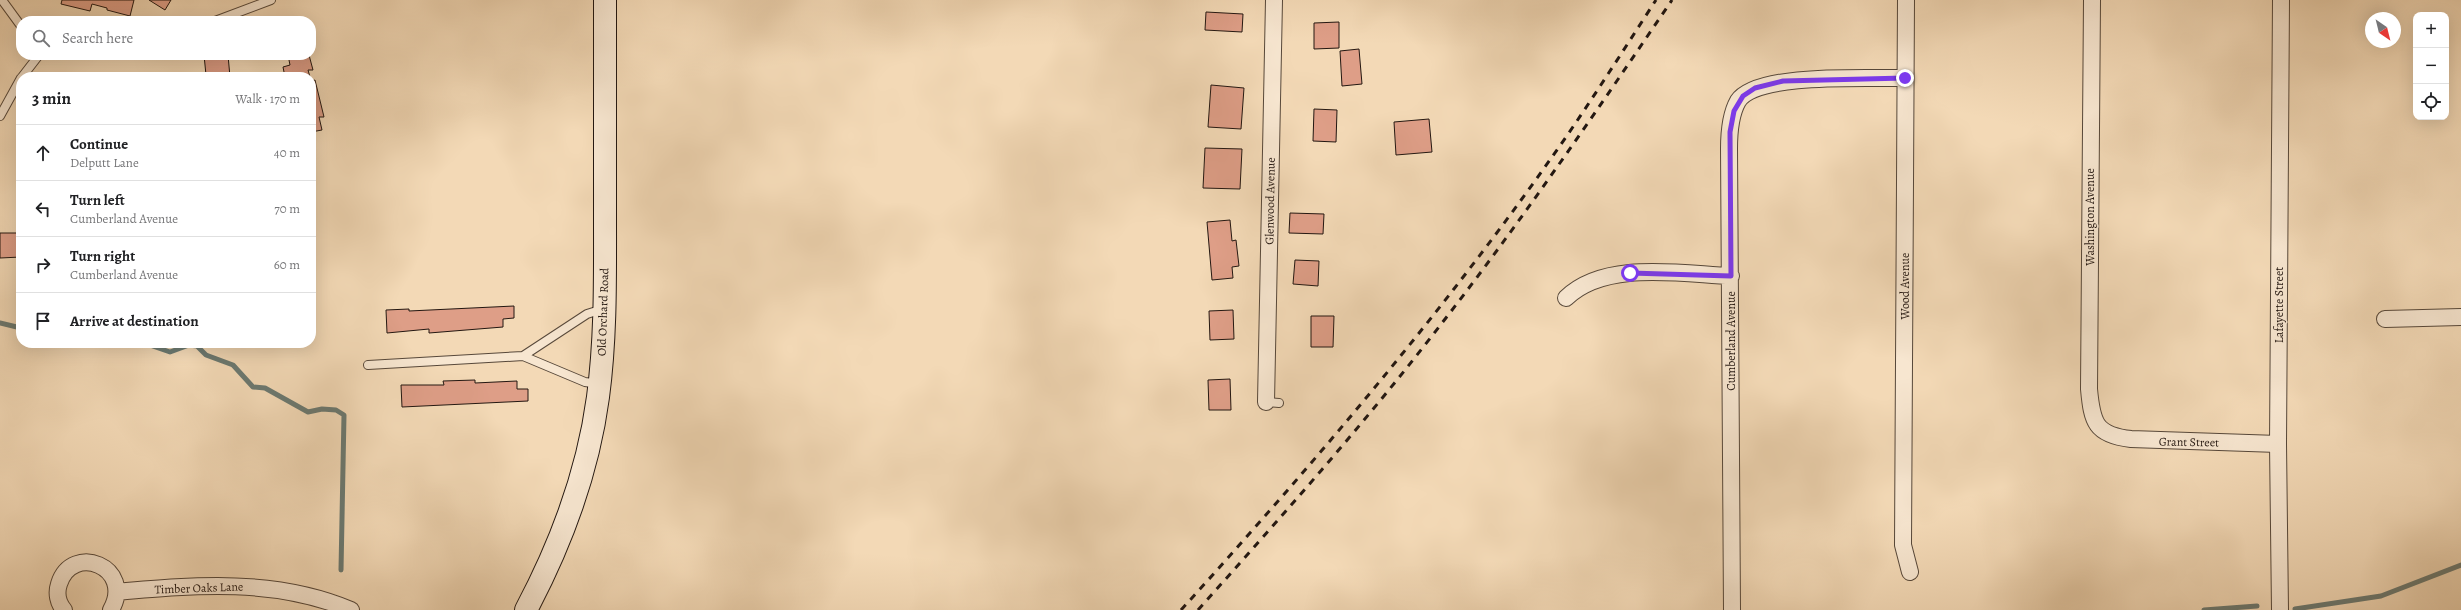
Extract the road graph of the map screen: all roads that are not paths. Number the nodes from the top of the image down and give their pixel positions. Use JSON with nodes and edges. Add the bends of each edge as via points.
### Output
{"nodes":[{"id":1,"x":2,"y":0,"type":"edge"},
{"id":2,"x":271,"y":0,"type":"edge"},
{"id":3,"x":604,"y":0,"type":"edge"},
{"id":4,"x":1274,"y":0,"type":"edge"},
{"id":5,"x":1906,"y":0,"type":"edge"},
{"id":6,"x":2092,"y":0,"type":"edge"},
{"id":7,"x":2281,"y":0,"type":"edge"},
{"id":8,"x":228,"y":16,"type":"edge"},
{"id":9,"x":16,"y":19,"type":"edge"},
{"id":10,"x":35,"y":60,"type":"edge"},
{"id":11,"x":26,"y":72,"type":"edge"},
{"id":12,"x":1905,"y":78,"type":"junction"},
{"id":13,"x":16,"y":87,"type":"edge"},
{"id":14,"x":0,"y":116,"type":"edge"},
{"id":15,"x":1731,"y":276,"type":"junction"},
{"id":16,"x":1566,"y":298,"type":"dead end"},
{"id":17,"x":606,"y":309,"type":"junction"},
{"id":18,"x":2461,"y":317,"type":"edge"},
{"id":19,"x":2385,"y":319,"type":"dead end"},
{"id":20,"x":523,"y":356,"type":"junction"},
{"id":21,"x":368,"y":365,"type":"dead end"},
{"id":22,"x":599,"y":384,"type":"junction"},
{"id":23,"x":1272,"y":403,"type":"dead end"},
{"id":24,"x":2102,"y":431,"type":"joint"},
{"id":25,"x":2278,"y":444,"type":"junction"},
{"id":26,"x":1910,"y":572,"type":"dead end"},
{"id":27,"x":117,"y":592,"type":"junction"},
{"id":28,"x":64,"y":610,"type":"edge"},
{"id":29,"x":111,"y":610,"type":"edge"},
{"id":30,"x":351,"y":610,"type":"edge"},
{"id":31,"x":526,"y":610,"type":"edge"},
{"id":32,"x":1732,"y":610,"type":"edge"},
{"id":33,"x":2280,"y":610,"type":"edge"}],
"edges":[{"from":1,"to":9,"type":"lane"},
{"from":2,"to":8,"type":"lane"},
{"from":3,"to":17,"type":"street","name":"Old Orchard Road"},
{"from":4,"to":23,"type":"street","name":"Glenwood Avenue"},
{"from":5,"to":12,"type":"street","name":"Wood Avenue"},
{"from":6,"to":24,"type":"street","name":"Washington Avenue","via":[[2089,389],[2094,420]]},
{"from":7,"to":25,"type":"street","name":"Lafayette Street"},
{"from":10,"to":11,"type":"lane"},
{"from":12,"to":15,"type":"street","name":"Cumberland Avenue","via":[[1783,81],[1755,88],[1743,96],[1734,111],[1730,132]]},
{"from":12,"to":26,"type":"street","name":"Wood Avenue","via":[[1903,545]]},
{"from":13,"to":14,"type":"lane"},
{"from":15,"to":16,"type":"street","via":[[1630,273],[1594,280]]},
{"from":15,"to":32,"type":"street","name":"Cumberland Avenue"},
{"from":17,"to":20,"type":"lane","via":[[587,314]]},
{"from":17,"to":22,"type":"street","name":"Old Orchard Road"},
{"from":18,"to":19,"type":"street"},
{"from":20,"to":21,"type":"lane"},
{"from":20,"to":22,"type":"lane","via":[[585,382]]},
{"from":22,"to":31,"type":"street","name":"Old Orchard Road","via":[[588,445],[569,514]]},
{"from":24,"to":25,"type":"street","name":"Grant Street","via":[[2120,438],[2145,441]]},
{"from":25,"to":33,"type":"street","name":"Lafayette Street"},
{"from":27,"to":28,"type":"street","via":[[111,573],[104,567],[89,562],[75,565],[63,574],[57,588],[58,598]]},
{"from":27,"to":29,"type":"street"},
{"from":27,"to":30,"type":"street","name":"Timber Oaks Lane","via":[[195,585],[242,585],[292,592]]}]}
